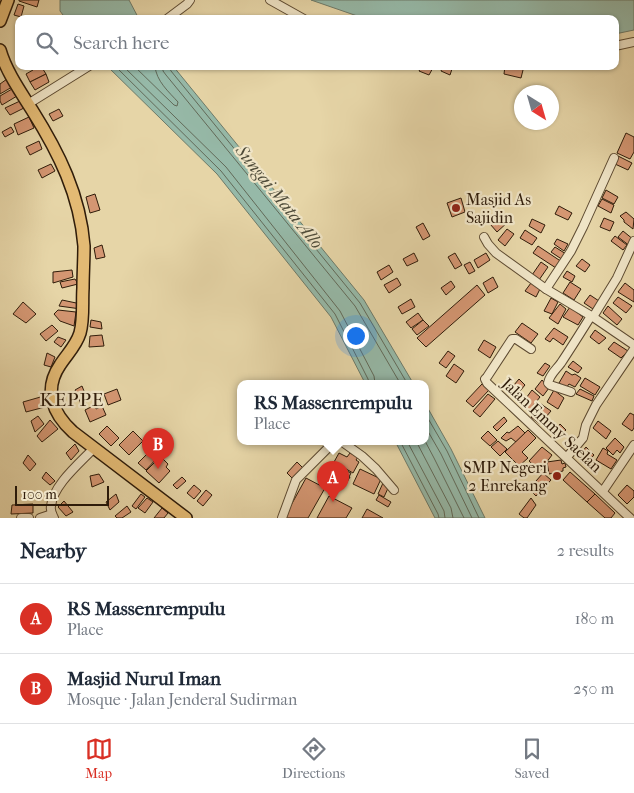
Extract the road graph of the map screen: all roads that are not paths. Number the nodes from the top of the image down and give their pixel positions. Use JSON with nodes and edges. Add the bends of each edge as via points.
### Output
{"nodes":[{"id":1,"x":8,"y":0,"type":"edge"},
{"id":2,"x":190,"y":0,"type":"edge"},
{"id":3,"x":270,"y":0,"type":"edge"},
{"id":4,"x":172,"y":15,"type":"edge"},
{"id":5,"x":297,"y":15,"type":"edge"},
{"id":6,"x":0,"y":22,"type":"edge"},
{"id":7,"x":634,"y":42,"type":"edge"},
{"id":8,"x":619,"y":45,"type":"edge"},
{"id":9,"x":0,"y":50,"type":"edge"},
{"id":10,"x":82,"y":70,"type":"edge"},
{"id":11,"x":5,"y":75,"type":"edge"},
{"id":12,"x":28,"y":104,"type":"junction"},
{"id":13,"x":614,"y":158,"type":"dead end"},
{"id":14,"x":484,"y":238,"type":"dead end"},
{"id":15,"x":634,"y":241,"type":"edge"},
{"id":16,"x":546,"y":289,"type":"junction"},
{"id":17,"x":592,"y":317,"type":"junction"},
{"id":18,"x":634,"y":345,"type":"edge"},
{"id":19,"x":531,"y":349,"type":"dead end"},
{"id":20,"x":634,"y":349,"type":"edge"},
{"id":21,"x":571,"y":392,"type":"dead end"},
{"id":22,"x":333,"y":445,"type":"edge"},
{"id":23,"x":345,"y":445,"type":"edge"},
{"id":24,"x":634,"y":445,"type":"edge"},
{"id":25,"x":94,"y":448,"type":"junction"},
{"id":26,"x":567,"y":457,"type":"junction"},
{"id":27,"x":394,"y":490,"type":"dead end"},
{"id":28,"x":602,"y":491,"type":"junction"},
{"id":29,"x":53,"y":516,"type":"edge"},
{"id":30,"x":22,"y":518,"type":"edge"},
{"id":31,"x":29,"y":518,"type":"edge"},
{"id":32,"x":40,"y":518,"type":"edge"},
{"id":33,"x":186,"y":518,"type":"edge"},
{"id":34,"x":282,"y":518,"type":"edge"},
{"id":35,"x":630,"y":518,"type":"edge"}],
"edges":[{"from":1,"to":6,"type":"highway"},
{"from":2,"to":4,"type":"street"},
{"from":3,"to":5,"type":"street"},
{"from":7,"to":8,"type":"street"},
{"from":9,"to":11,"type":"highway"},
{"from":10,"to":12,"type":"street"},
{"from":11,"to":12,"type":"highway"},
{"from":12,"to":25,"type":"highway","via":[[65,170],[77,203],[84,247],[81,327],[75,345],[53,377],[53,403],[65,424]]},
{"from":13,"to":16,"type":"street","via":[[584,227]]},
{"from":14,"to":16,"type":"street","via":[[496,253]]},
{"from":15,"to":17,"type":"street","via":[[617,278]]},
{"from":16,"to":17,"type":"street"},
{"from":17,"to":18,"type":"street"},
{"from":17,"to":21,"type":"street","via":[[548,380],[550,386]]},
{"from":19,"to":26,"type":"street","name":"Jalan Emmy Saelan","via":[[514,338],[487,376],[487,383]]},
{"from":20,"to":26,"type":"street","via":[[592,413],[583,438]]},
{"from":22,"to":34,"type":"street","via":[[296,480]]},
{"from":23,"to":27,"type":"street","via":[[369,462]]},
{"from":24,"to":28,"type":"street"},
{"from":25,"to":29,"type":"street","via":[[56,492],[51,507]]},
{"from":25,"to":33,"type":"highway"},
{"from":26,"to":28,"type":"street","name":"Jalan Emmy Saelan"},
{"from":28,"to":35,"type":"street","name":"Jalan Emmy Saelan"},
{"from":29,"to":32,"type":"street"},
{"from":30,"to":31,"type":"street"}]}
